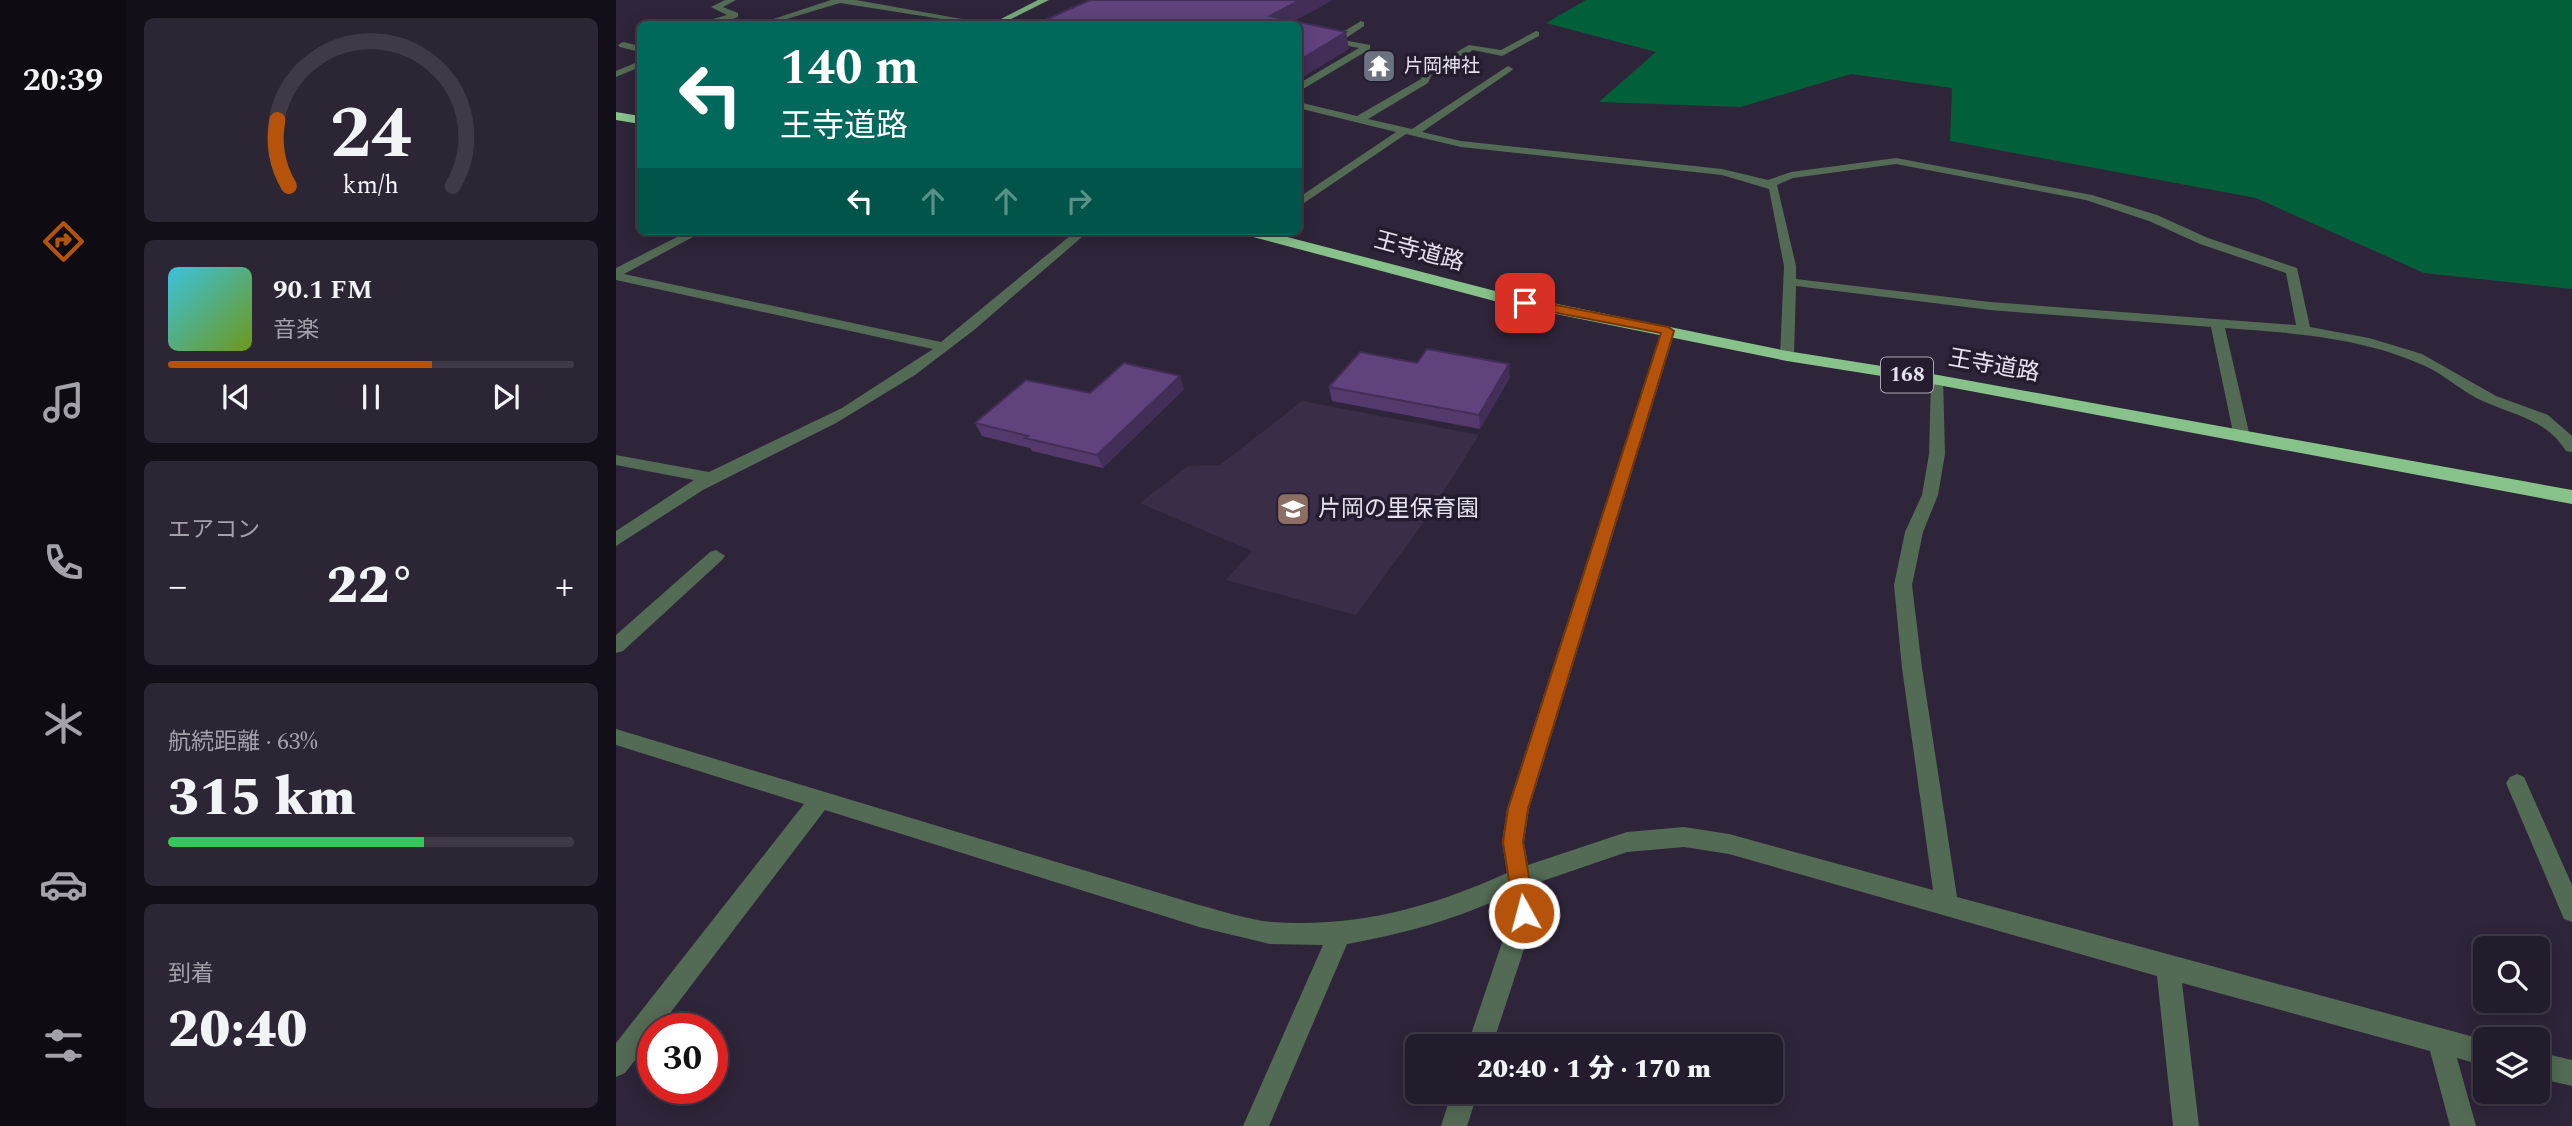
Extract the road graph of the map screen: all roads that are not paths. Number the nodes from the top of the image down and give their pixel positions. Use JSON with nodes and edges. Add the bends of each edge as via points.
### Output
{"nodes":[{"id":1,"x":732,"y":0,"type":"edge"},
{"id":2,"x":840,"y":0,"type":"edge"},
{"id":3,"x":1045,"y":0,"type":"edge"},
{"id":4,"x":716,"y":21,"type":"edge"},
{"id":5,"x":772,"y":21,"type":"edge"},
{"id":6,"x":968,"y":21,"type":"edge"},
{"id":7,"x":1001,"y":21,"type":"edge"},
{"id":8,"x":1361,"y":24,"type":"dead end"},
{"id":9,"x":1536,"y":34,"type":"dead end"},
{"id":10,"x":1302,"y":35,"type":"edge"},
{"id":11,"x":1335,"y":41,"type":"junction"},
{"id":12,"x":623,"y":45,"type":"dead end"},
{"id":13,"x":637,"y":48,"type":"edge"},
{"id":14,"x":637,"y":65,"type":"edge"},
{"id":15,"x":1508,"y":69,"type":"dead end"},
{"id":16,"x":616,"y":75,"type":"edge"},
{"id":17,"x":1302,"y":87,"type":"edge"},
{"id":18,"x":1302,"y":106,"type":"edge"},
{"id":19,"x":616,"y":116,"type":"edge"},
{"id":20,"x":637,"y":120,"type":"edge"},
{"id":21,"x":1358,"y":120,"type":"junction"},
{"id":22,"x":1409,"y":132,"type":"junction"},
{"id":23,"x":1769,"y":184,"type":"junction"},
{"id":24,"x":1302,"y":201,"type":"edge"},
{"id":25,"x":691,"y":235,"type":"edge"},
{"id":26,"x":1078,"y":235,"type":"edge"},
{"id":27,"x":1265,"y":235,"type":"edge"},
{"id":28,"x":616,"y":275,"type":"edge"},
{"id":29,"x":1791,"y":282,"type":"junction"},
{"id":30,"x":2217,"y":324,"type":"junction"},
{"id":31,"x":2304,"y":330,"type":"junction"},
{"id":32,"x":1668,"y":331,"type":"junction"},
{"id":33,"x":943,"y":346,"type":"junction"},
{"id":34,"x":1787,"y":356,"type":"junction"},
{"id":35,"x":1938,"y":380,"type":"junction"},
{"id":36,"x":2242,"y":437,"type":"junction"},
{"id":37,"x":2572,"y":447,"type":"edge"},
{"id":38,"x":618,"y":460,"type":"edge"},
{"id":39,"x":710,"y":478,"type":"junction"},
{"id":40,"x":2572,"y":497,"type":"edge"},
{"id":41,"x":616,"y":540,"type":"edge"},
{"id":42,"x":716,"y":556,"type":"dead end"},
{"id":43,"x":616,"y":646,"type":"edge"},
{"id":44,"x":616,"y":737,"type":"edge"},
{"id":45,"x":2517,"y":783,"type":"dead end"},
{"id":46,"x":820,"y":800,"type":"junction"},
{"id":47,"x":1520,"y":878,"type":"junction"},
{"id":48,"x":1947,"y":905,"type":"junction"},
{"id":49,"x":2572,"y":911,"type":"edge"},
{"id":50,"x":1339,"y":934,"type":"junction"},
{"id":51,"x":2168,"y":967,"type":"junction"},
{"id":52,"x":1484,"y":1034,"type":"edge"},
{"id":53,"x":2440,"y":1041,"type":"junction"},
{"id":54,"x":2473,"y":1050,"type":"edge"},
{"id":55,"x":616,"y":1064,"type":"edge"},
{"id":56,"x":2550,"y":1068,"type":"edge"},
{"id":57,"x":2572,"y":1073,"type":"edge"},
{"id":58,"x":1461,"y":1104,"type":"edge"},
{"id":59,"x":1256,"y":1126,"type":"edge"},
{"id":60,"x":1454,"y":1126,"type":"edge"},
{"id":61,"x":2186,"y":1126,"type":"edge"},
{"id":62,"x":2463,"y":1126,"type":"edge"}],
"edges":[{"from":1,"to":4,"type":"street","via":[[715,6],[735,15]]},
{"from":2,"to":5,"type":"street"},
{"from":2,"to":6,"type":"street"},
{"from":3,"to":7,"type":"main road"},
{"from":8,"to":11,"type":"street"},
{"from":9,"to":21,"type":"street","via":[[1502,53],[1472,47]]},
{"from":10,"to":11,"type":"street"},
{"from":11,"to":17,"type":"street","via":[[1367,47]]},
{"from":12,"to":13,"type":"street"},
{"from":14,"to":16,"type":"street"},
{"from":15,"to":22,"type":"street"},
{"from":18,"to":21,"type":"street"},
{"from":19,"to":20,"type":"highway"},
{"from":21,"to":22,"type":"street"},
{"from":22,"to":23,"type":"street","via":[[1499,149],[1734,173]]},
{"from":22,"to":24,"type":"street"},
{"from":23,"to":29,"type":"street","via":[[1774,188]]},
{"from":23,"to":31,"type":"street","via":[[1791,174],[1896,161],[2088,197],[2292,271]]},
{"from":25,"to":28,"type":"street"},
{"from":26,"to":33,"type":"street"},
{"from":27,"to":32,"type":"highway","name":"王寺道路","number":"168","via":[[1502,298]]},
{"from":28,"to":33,"type":"street"},
{"from":29,"to":30,"type":"street","via":[[1990,306]]},
{"from":29,"to":34,"type":"street"},
{"from":30,"to":31,"type":"street"},
{"from":30,"to":36,"type":"street"},
{"from":31,"to":37,"type":"street","via":[[2377,344],[2433,364],[2478,393],[2555,424]]},
{"from":32,"to":34,"type":"highway","name":"王寺道路","number":"168"},
{"from":32,"to":47,"type":"street","via":[[1518,809],[1513,842]]},
{"from":33,"to":39,"type":"street","via":[[848,411]]},
{"from":34,"to":35,"type":"highway","name":"王寺道路","number":"168"},
{"from":35,"to":36,"type":"highway","name":"王寺道路","number":"168"},
{"from":35,"to":48,"type":"street","via":[[1937,454],[1930,495],[1914,532],[1903,584]]},
{"from":36,"to":40,"type":"highway","name":"王寺道路","number":"168"},
{"from":38,"to":39,"type":"street"},
{"from":39,"to":41,"type":"street"},
{"from":42,"to":43,"type":"street"},
{"from":44,"to":46,"type":"street"},
{"from":45,"to":49,"type":"street"},
{"from":46,"to":50,"type":"street","via":[[1199,916],[1270,933]]},
{"from":46,"to":55,"type":"street"},
{"from":47,"to":48,"type":"street","via":[[1627,842],[1684,837],[1729,844]]},
{"from":47,"to":50,"type":"street","via":[[1466,903],[1408,922]]},
{"from":47,"to":52,"type":"street","via":[[1524,913]]},
{"from":48,"to":51,"type":"street"},
{"from":50,"to":59,"type":"street"},
{"from":51,"to":53,"type":"street"},
{"from":51,"to":61,"type":"street"},
{"from":53,"to":54,"type":"street"},
{"from":53,"to":62,"type":"street"},
{"from":56,"to":57,"type":"street"},
{"from":58,"to":60,"type":"street"}]}
